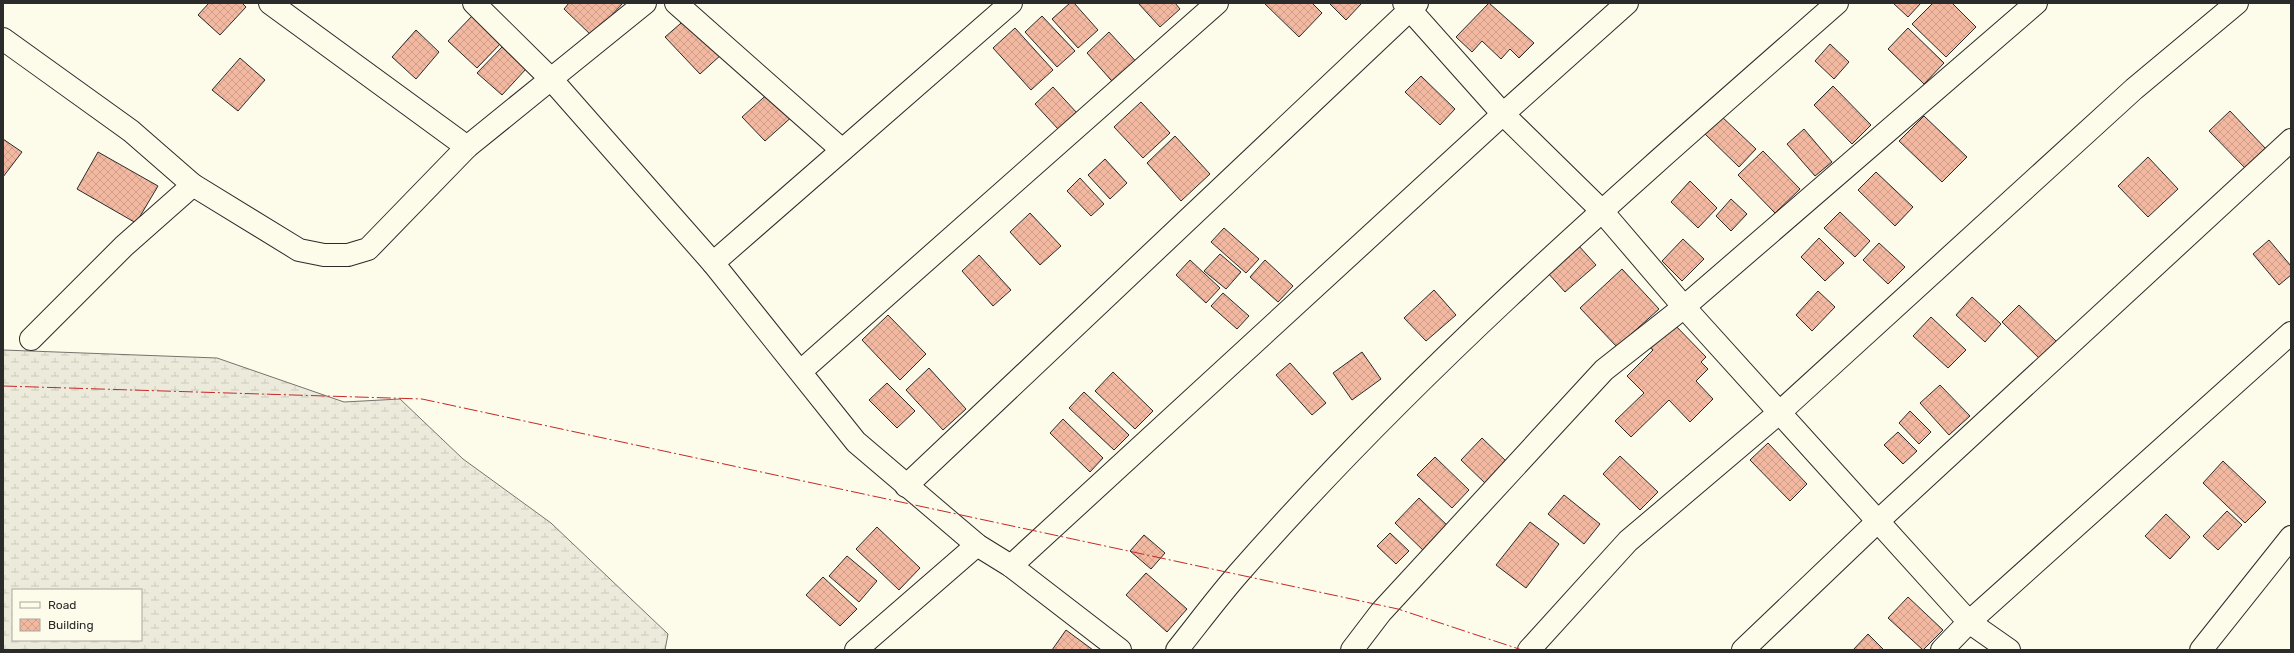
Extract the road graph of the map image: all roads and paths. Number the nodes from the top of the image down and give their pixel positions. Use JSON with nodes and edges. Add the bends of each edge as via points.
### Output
{"nodes":[{"id":1,"x":270,"y":3,"type":"edge"},
{"id":2,"x":474,"y":3,"type":"edge"},
{"id":3,"x":645,"y":3,"type":"edge"},
{"id":4,"x":676,"y":3,"type":"edge"},
{"id":5,"x":1011,"y":3,"type":"edge"},
{"id":6,"x":1218,"y":3,"type":"edge"},
{"id":7,"x":1627,"y":3,"type":"edge"},
{"id":8,"x":1837,"y":3,"type":"edge"},
{"id":9,"x":2036,"y":3,"type":"edge"},
{"id":10,"x":2237,"y":3,"type":"edge"},
{"id":11,"x":1410,"y":5,"type":"edge"},
{"id":12,"x":3,"y":39,"type":"edge"},
{"id":13,"x":551,"y":79,"type":"junction"},
{"id":14,"x":1503,"y":114,"type":"junction"},
{"id":15,"x":2291,"y":140,"type":"edge"},
{"id":16,"x":467,"y":147,"type":"junction"},
{"id":17,"x":842,"y":150,"type":"junction"},
{"id":18,"x":193,"y":185,"type":"junction"},
{"id":19,"x":1601,"y":210,"type":"junction"},
{"id":20,"x":713,"y":263,"type":"junction"},
{"id":21,"x":1684,"y":307,"type":"junction"},
{"id":22,"x":2291,"y":332,"type":"edge"},
{"id":23,"x":31,"y":339,"type":"dead end"},
{"id":24,"x":801,"y":371,"type":"junction"},
{"id":25,"x":1780,"y":412,"type":"junction"},
{"id":26,"x":906,"y":486,"type":"junction"},
{"id":27,"x":1877,"y":522,"type":"junction"},
{"id":28,"x":2291,"y":537,"type":"edge"},
{"id":29,"x":977,"y":545,"type":"junction"},
{"id":30,"x":1011,"y":566,"type":"junction"},
{"id":31,"x":1969,"y":622,"type":"junction"},
{"id":32,"x":856,"y":650,"type":"edge"},
{"id":33,"x":1120,"y":650,"type":"edge"},
{"id":34,"x":1177,"y":650,"type":"edge"},
{"id":35,"x":1352,"y":650,"type":"edge"},
{"id":36,"x":1529,"y":650,"type":"edge"},
{"id":37,"x":1743,"y":650,"type":"edge"},
{"id":38,"x":1942,"y":650,"type":"edge"},
{"id":39,"x":2009,"y":650,"type":"edge"},
{"id":40,"x":2201,"y":650,"type":"edge"}],
"edges":[{"from":1,"to":16,"type":"street"},
{"from":2,"to":13,"type":"street"},
{"from":3,"to":13,"type":"street"},
{"from":4,"to":17,"type":"street"},
{"from":5,"to":17,"type":"street"},
{"from":6,"to":24,"type":"street"},
{"from":7,"to":14,"type":"street"},
{"from":8,"to":19,"type":"street"},
{"from":9,"to":21,"type":"street"},
{"from":10,"to":25,"type":"street","via":[[2134,89]]},
{"from":11,"to":14,"type":"street"},
{"from":11,"to":26,"type":"street"},
{"from":12,"to":18,"type":"street","via":[[131,131]]},
{"from":13,"to":16,"type":"street"},
{"from":13,"to":20,"type":"street"},
{"from":14,"to":19,"type":"street"},
{"from":14,"to":30,"type":"street"},
{"from":15,"to":27,"type":"street"},
{"from":16,"to":18,"type":"street","via":[[368,249],[348,255],[324,255],[299,250]]},
{"from":17,"to":20,"type":"street"},
{"from":18,"to":23,"type":"street","via":[[124,246]]},
{"from":19,"to":21,"type":"street"},
{"from":19,"to":34,"type":"street","via":[[1393,408],[1238,574]]},
{"from":20,"to":24,"type":"street"},
{"from":21,"to":25,"type":"street"},
{"from":21,"to":35,"type":"street","via":[[1604,370],[1381,612]]},
{"from":22,"to":31,"type":"street"},
{"from":24,"to":26,"type":"street","via":[[856,442]]},
{"from":25,"to":27,"type":"street"},
{"from":25,"to":36,"type":"street","via":[[1628,541]]},
{"from":26,"to":29,"type":"street"},
{"from":27,"to":31,"type":"street"},
{"from":27,"to":37,"type":"street"},
{"from":28,"to":40,"type":"street"},
{"from":29,"to":30,"type":"street"},
{"from":29,"to":32,"type":"street"},
{"from":30,"to":33,"type":"street"},
{"from":31,"to":38,"type":"street"},
{"from":31,"to":39,"type":"street"}]}
